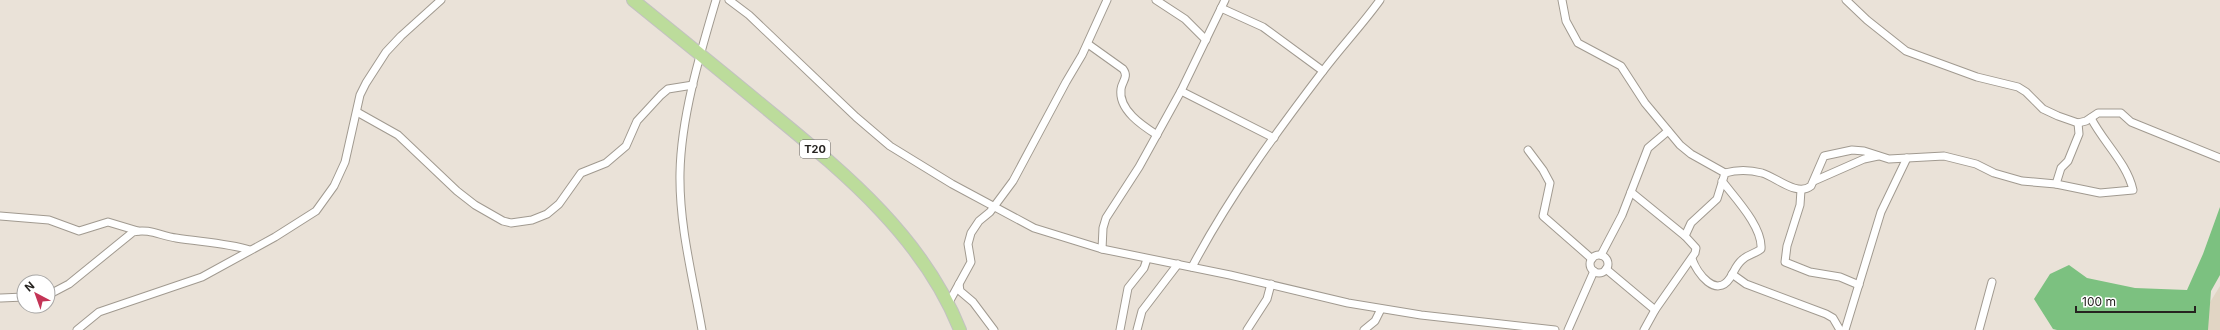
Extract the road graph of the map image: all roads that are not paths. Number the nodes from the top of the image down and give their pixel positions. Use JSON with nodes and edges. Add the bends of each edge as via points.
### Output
{"nodes":[{"id":1,"x":441,"y":0,"type":"edge"},
{"id":2,"x":633,"y":0,"type":"edge"},
{"id":3,"x":716,"y":0,"type":"edge"},
{"id":4,"x":729,"y":0,"type":"edge"},
{"id":5,"x":1107,"y":0,"type":"edge"},
{"id":6,"x":1156,"y":0,"type":"edge"},
{"id":7,"x":1225,"y":0,"type":"edge"},
{"id":8,"x":1380,"y":0,"type":"edge"},
{"id":9,"x":1562,"y":0,"type":"edge"},
{"id":10,"x":1846,"y":0,"type":"edge"},
{"id":11,"x":1221,"y":8,"type":"junction"},
{"id":12,"x":1206,"y":40,"type":"junction"},
{"id":13,"x":1088,"y":44,"type":"junction"},
{"id":14,"x":700,"y":54,"type":"junction"},
{"id":15,"x":1323,"y":71,"type":"junction"},
{"id":16,"x":693,"y":85,"type":"junction"},
{"id":17,"x":1181,"y":91,"type":"junction"},
{"id":18,"x":356,"y":112,"type":"junction"},
{"id":19,"x":2091,"y":118,"type":"junction"},
{"id":20,"x":2078,"y":123,"type":"junction"},
{"id":21,"x":1668,"y":131,"type":"junction"},
{"id":22,"x":1157,"y":135,"type":"junction"},
{"id":23,"x":1274,"y":138,"type":"junction"},
{"id":24,"x":1528,"y":150,"type":"dead end"},
{"id":25,"x":1878,"y":156,"type":"junction"},
{"id":26,"x":1907,"y":158,"type":"junction"},
{"id":27,"x":2220,"y":158,"type":"edge"},
{"id":28,"x":1725,"y":173,"type":"junction"},
{"id":29,"x":1722,"y":181,"type":"junction"},
{"id":30,"x":1814,"y":181,"type":"junction"},
{"id":31,"x":2056,"y":184,"type":"junction"},
{"id":32,"x":1801,"y":190,"type":"junction"},
{"id":33,"x":1631,"y":192,"type":"junction"},
{"id":34,"x":994,"y":208,"type":"junction"},
{"id":35,"x":0,"y":216,"type":"edge"},
{"id":36,"x":138,"y":231,"type":"junction"},
{"id":37,"x":1685,"y":236,"type":"junction"},
{"id":38,"x":1102,"y":249,"type":"junction"},
{"id":39,"x":250,"y":250,"type":"junction"},
{"id":40,"x":1602,"y":255,"type":"junction"},
{"id":41,"x":1147,"y":259,"type":"junction"},
{"id":42,"x":1592,"y":259,"type":"junction"},
{"id":43,"x":1692,"y":259,"type":"junction"},
{"id":44,"x":1178,"y":264,"type":"junction"},
{"id":45,"x":1192,"y":267,"type":"junction"},
{"id":46,"x":1606,"y":269,"type":"junction"},
{"id":47,"x":1594,"y":271,"type":"junction"},
{"id":48,"x":1732,"y":274,"type":"junction"},
{"id":49,"x":1992,"y":282,"type":"dead end"},
{"id":50,"x":959,"y":284,"type":"junction"},
{"id":51,"x":1271,"y":284,"type":"junction"},
{"id":52,"x":1859,"y":285,"type":"junction"},
{"id":53,"x":56,"y":291,"type":"edge"},
{"id":54,"x":16,"y":297,"type":"edge"},
{"id":55,"x":1,"y":298,"type":"dead end"},
{"id":56,"x":948,"y":304,"type":"junction"},
{"id":57,"x":1381,"y":309,"type":"junction"},
{"id":58,"x":1655,"y":310,"type":"junction"},
{"id":59,"x":77,"y":330,"type":"edge"},
{"id":60,"x":702,"y":330,"type":"edge"},
{"id":61,"x":960,"y":330,"type":"edge"},
{"id":62,"x":994,"y":330,"type":"edge"},
{"id":63,"x":1120,"y":330,"type":"edge"},
{"id":64,"x":1137,"y":330,"type":"edge"},
{"id":65,"x":1248,"y":330,"type":"edge"},
{"id":66,"x":1364,"y":330,"type":"edge"},
{"id":67,"x":1555,"y":330,"type":"edge"},
{"id":68,"x":1568,"y":330,"type":"edge"},
{"id":69,"x":1644,"y":330,"type":"edge"},
{"id":70,"x":1840,"y":330,"type":"edge"},
{"id":71,"x":1845,"y":330,"type":"edge"},
{"id":72,"x":1979,"y":330,"type":"edge"}],
"edges":[{"from":1,"to":18,"type":"street","via":[[386,52],[366,83]]},
{"from":2,"to":14,"type":"main road","number":"T20"},
{"from":3,"to":14,"type":"street"},
{"from":4,"to":34,"type":"street","via":[[763,28],[882,140]]},
{"from":5,"to":13,"type":"street"},
{"from":6,"to":12,"type":"street","via":[[1185,19]]},
{"from":7,"to":11,"type":"street"},
{"from":8,"to":15,"type":"street"},
{"from":9,"to":21,"type":"street","via":[[1566,21],[1574,38],[1583,46],[1622,66],[1636,92]]},
{"from":10,"to":20,"type":"street","via":[[1906,51],[1977,77],[2018,88],[2026,92],[2043,109]]},
{"from":11,"to":12,"type":"street"},
{"from":11,"to":15,"type":"street","via":[[1263,27]]},
{"from":12,"to":17,"type":"street"},
{"from":13,"to":22,"type":"street","via":[[1123,68],[1126,75],[1121,94],[1125,105],[1133,117]]},
{"from":13,"to":34,"type":"street","via":[[1013,182]]},
{"from":14,"to":16,"type":"street"},
{"from":14,"to":56,"type":"main road","number":"T20","via":[[815,149],[885,214],[921,259]]},
{"from":15,"to":23,"type":"street"},
{"from":16,"to":18,"type":"street","via":[[668,89],[661,95],[637,121],[626,146],[606,163],[581,173],[559,204],[547,214],[532,220],[511,223],[503,221],[457,191],[398,135]]},
{"from":16,"to":60,"type":"street","via":[[683,145],[680,196],[684,233]]},
{"from":17,"to":22,"type":"street"},
{"from":17,"to":23,"type":"street"},
{"from":18,"to":39,"type":"street","via":[[345,162],[322,205],[309,217]]},
{"from":19,"to":20,"type":"street"},
{"from":19,"to":27,"type":"street","via":[[2098,113],[2122,113],[2131,122]]},
{"from":19,"to":31,"type":"street","via":[[2130,177],[2133,190],[2100,193]]},
{"from":20,"to":31,"type":"street","via":[[2079,134],[2068,162],[2061,168]]},
{"from":21,"to":28,"type":"street","via":[[1691,154]]},
{"from":21,"to":33,"type":"street","via":[[1648,148]]},
{"from":22,"to":38,"type":"street","via":[[1106,218]]},
{"from":23,"to":45,"type":"street","via":[[1231,198]]},
{"from":24,"to":42,"type":"street","via":[[1550,183],[1543,216]]},
{"from":25,"to":26,"type":"street","via":[[1889,159]]},
{"from":25,"to":30,"type":"street","via":[[1864,159]]},
{"from":25,"to":30,"type":"street","via":[[1852,150],[1824,156]]},
{"from":26,"to":31,"type":"street","via":[[1944,156],[1976,164],[2005,177],[2040,184]]},
{"from":26,"to":52,"type":"street","via":[[1881,212]]},
{"from":28,"to":29,"type":"street"},
{"from":28,"to":32,"type":"street","via":[[1762,173]]},
{"from":29,"to":37,"type":"street","via":[[1717,199],[1691,223]]},
{"from":29,"to":48,"type":"street","via":[[1750,219],[1761,246],[1758,252],[1745,257]]},
{"from":30,"to":32,"type":"street","via":[[1809,188]]},
{"from":32,"to":52,"type":"street","via":[[1800,205],[1787,246],[1785,262],[1810,272],[1840,277]]},
{"from":33,"to":37,"type":"street"},
{"from":33,"to":40,"type":"street"},
{"from":34,"to":38,"type":"street","via":[[1034,228]]},
{"from":34,"to":50,"type":"street","via":[[979,221],[971,233],[968,244],[971,262]]},
{"from":35,"to":36,"type":"street","via":[[49,220],[79,231],[108,222]]},
{"from":36,"to":39,"type":"street","via":[[221,243]]},
{"from":36,"to":53,"type":"street","via":[[124,238],[69,284]]},
{"from":37,"to":43,"type":"street","via":[[1696,248]]},
{"from":38,"to":41,"type":"street"},
{"from":39,"to":59,"type":"street","via":[[202,277],[99,312]]},
{"from":40,"to":42,"type":"street"},
{"from":40,"to":46,"type":"street","via":[[1607,261]]},
{"from":41,"to":44,"type":"street"},
{"from":41,"to":63,"type":"street","via":[[1144,268],[1128,288]]},
{"from":42,"to":47,"type":"street","via":[[1590,264]]},
{"from":43,"to":48,"type":"street","via":[[1698,272],[1713,285],[1722,284]]},
{"from":43,"to":58,"type":"street"},
{"from":44,"to":45,"type":"street"},
{"from":44,"to":64,"type":"street","via":[[1142,311],[1137,322]]},
{"from":45,"to":51,"type":"street"},
{"from":46,"to":47,"type":"street"},
{"from":46,"to":58,"type":"street"},
{"from":47,"to":68,"type":"street"},
{"from":48,"to":70,"type":"street","via":[[1746,284],[1826,314],[1833,318]]},
{"from":49,"to":72,"type":"street"},
{"from":50,"to":56,"type":"street"},
{"from":50,"to":62,"type":"street","via":[[960,290],[973,302]]},
{"from":51,"to":57,"type":"street"},
{"from":51,"to":65,"type":"street","via":[[1267,299]]},
{"from":52,"to":71,"type":"street"},
{"from":54,"to":55,"type":"street"},
{"from":56,"to":61,"type":"main road","number":"T20"},
{"from":57,"to":66,"type":"street","via":[[1375,321]]},
{"from":57,"to":67,"type":"street"},
{"from":58,"to":69,"type":"street"}]}
